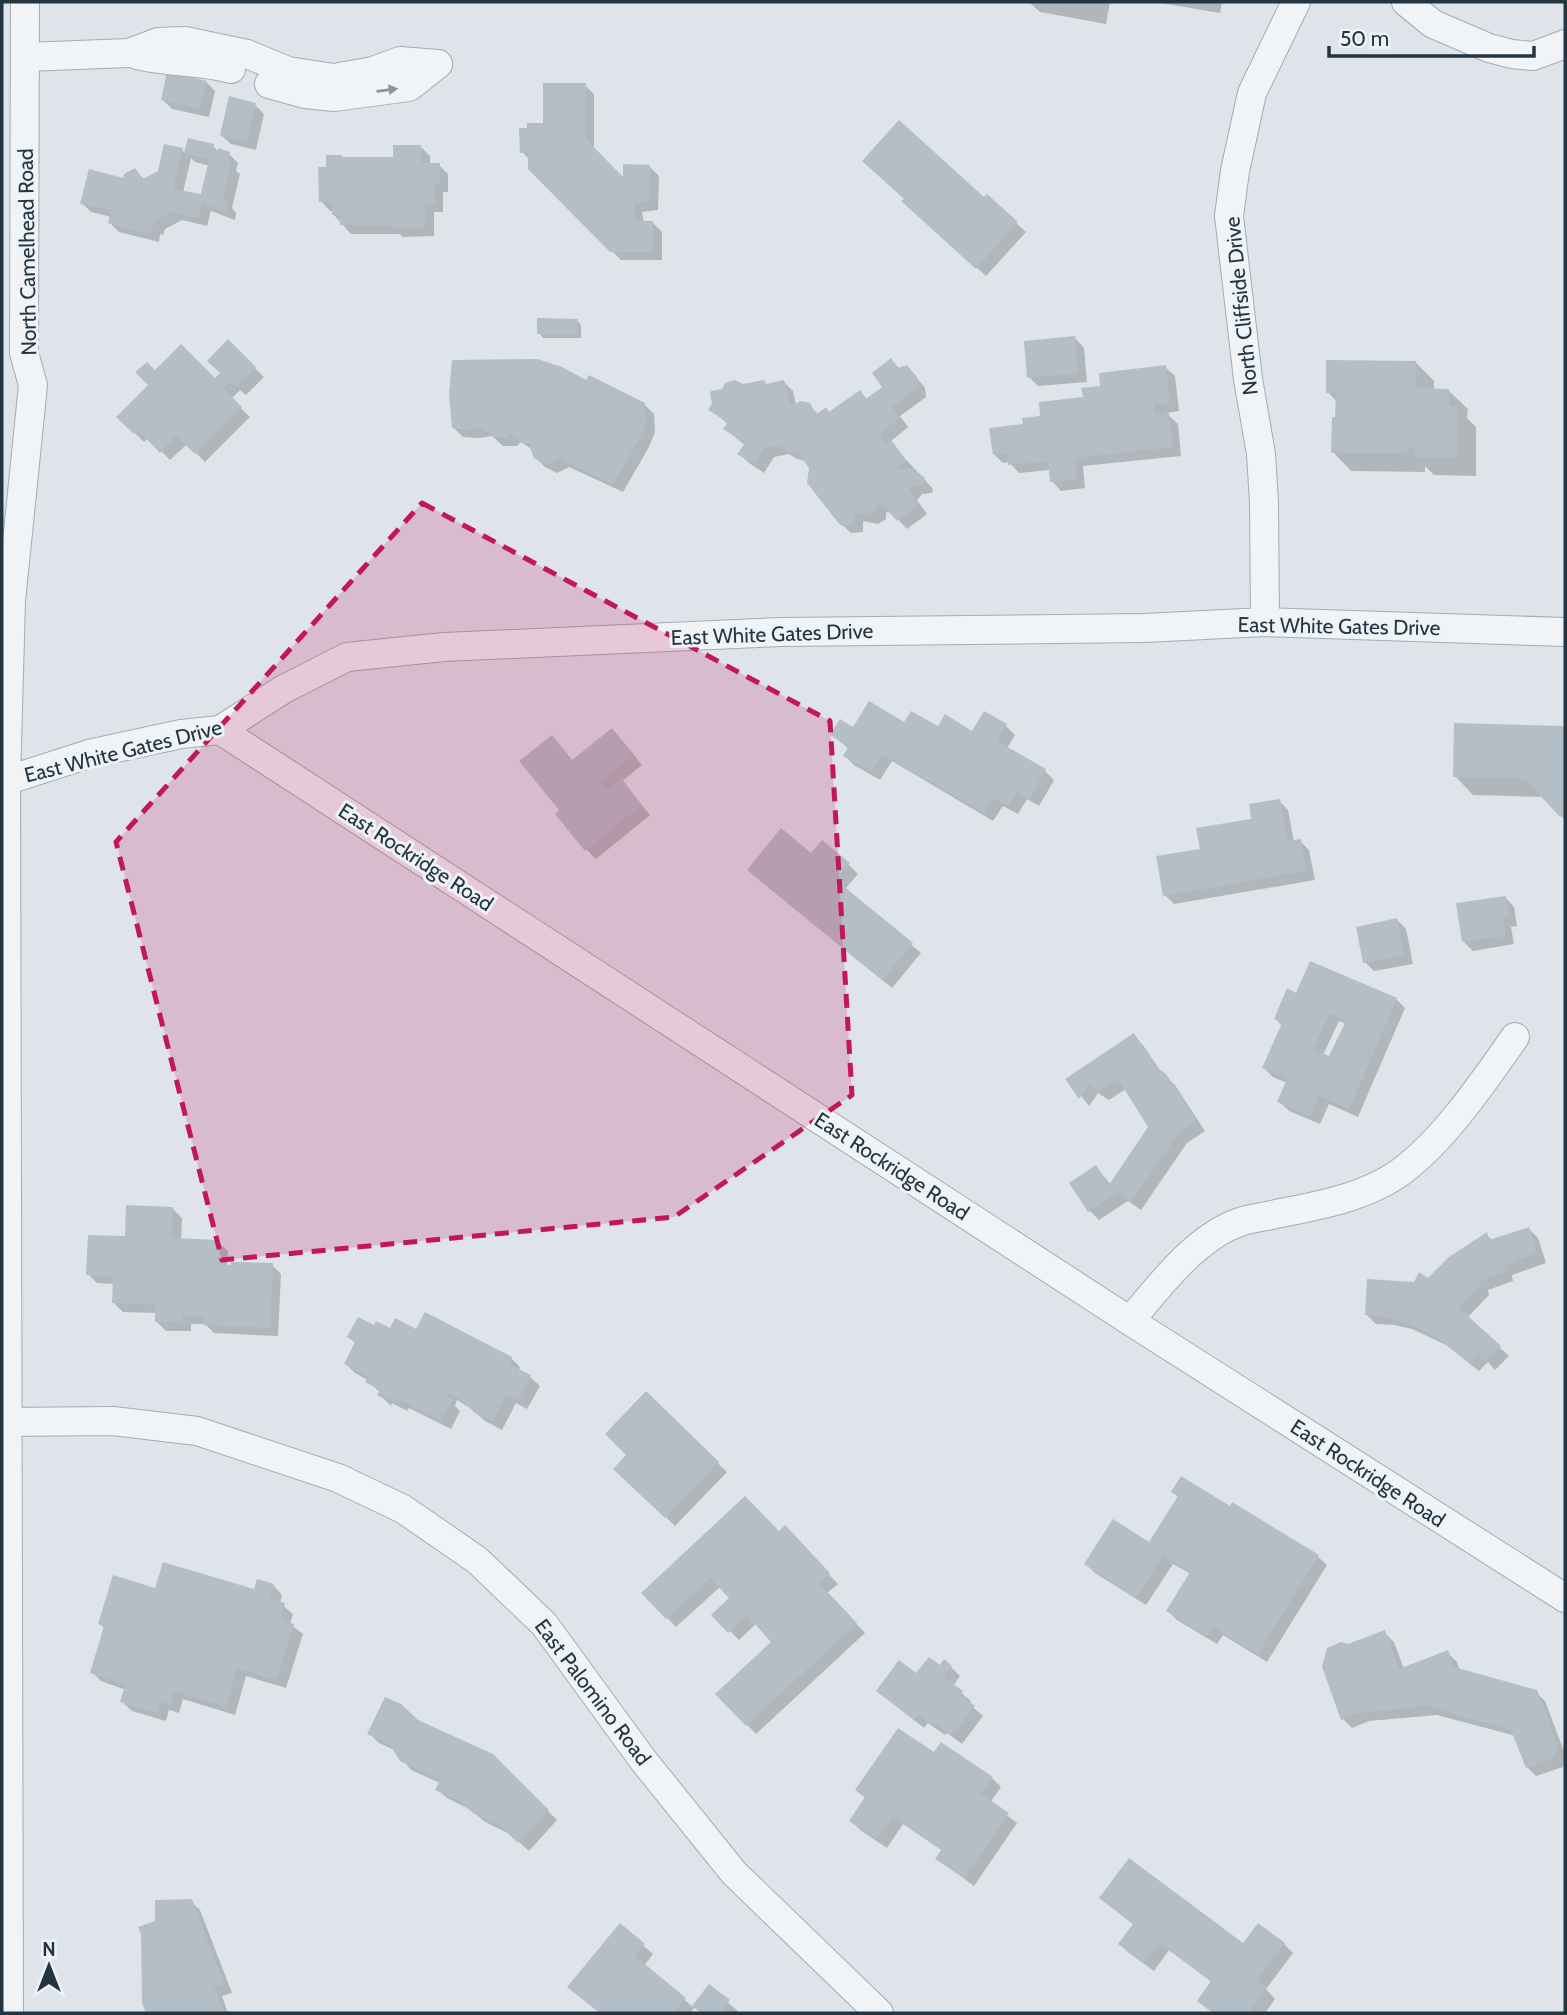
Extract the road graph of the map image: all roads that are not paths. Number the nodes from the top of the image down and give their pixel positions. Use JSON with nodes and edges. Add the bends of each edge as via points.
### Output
{"nodes":[{"id":1,"x":25,"y":2,"type":"edge"},
{"id":2,"x":1296,"y":2,"type":"edge"},
{"id":3,"x":1406,"y":2,"type":"edge"},
{"id":4,"x":1565,"y":44,"type":"edge"},
{"id":5,"x":129,"y":53,"type":"junction"},
{"id":6,"x":26,"y":57,"type":"junction"},
{"id":7,"x":13,"y":349,"type":"edge"},
{"id":8,"x":1265,"y":622,"type":"junction"},
{"id":9,"x":1565,"y":632,"type":"edge"},
{"id":10,"x":220,"y":730,"type":"junction"},
{"id":11,"x":4,"y":782,"type":"edge"},
{"id":12,"x":1515,"y":1037,"type":"dead end"},
{"id":13,"x":1130,"y":1321,"type":"junction"},
{"id":14,"x":4,"y":1422,"type":"edge"},
{"id":15,"x":1565,"y":1598,"type":"edge"},
{"id":16,"x":9,"y":2013,"type":"edge"},
{"id":17,"x":879,"y":2013,"type":"edge"}],
"edges":[{"from":1,"to":6,"type":"street","name":"North Camelhead Road"},
{"from":2,"to":8,"type":"street","name":"North Cliffside Drive","via":[[1252,93],[1229,216],[1261,454]]},
{"from":3,"to":4,"type":"street","via":[[1433,24],[1489,48],[1533,56]]},
{"from":5,"to":5,"type":"street","one_way":true,"via":[[214,64],[305,94],[334,97],[409,87],[438,64],[400,61],[334,78],[288,71],[247,54],[185,41],[159,42]]},
{"from":5,"to":6,"type":"street"},
{"from":6,"to":7,"type":"street","name":"North Camelhead Road"},
{"from":7,"to":11,"type":"street","name":"North Camelhead Road","via":[[33,385],[11,601]]},
{"from":8,"to":9,"type":"street","name":"East White Gates Drive"},
{"from":8,"to":10,"type":"street","name":"East White Gates Drive","via":[[1145,628],[781,632],[444,646],[347,657],[284,689]]},
{"from":10,"to":11,"type":"street","name":"East White Gates Drive","via":[[89,754]]},
{"from":10,"to":13,"type":"street","name":"East Rockridge Road"},
{"from":11,"to":14,"type":"street","name":"North Camelhead Road"},
{"from":12,"to":13,"type":"street","via":[[1467,1104],[1402,1171],[1363,1192],[1239,1222],[1207,1239],[1158,1286]]},
{"from":13,"to":15,"type":"street","name":"East Rockridge Road"},
{"from":14,"to":16,"type":"street","name":"North Camelhead Road"},
{"from":14,"to":17,"type":"street","name":"East Palomino Road","via":[[113,1421],[197,1431],[338,1478],[413,1516],[477,1560],[544,1623],[643,1760],[734,1873]]}]}
